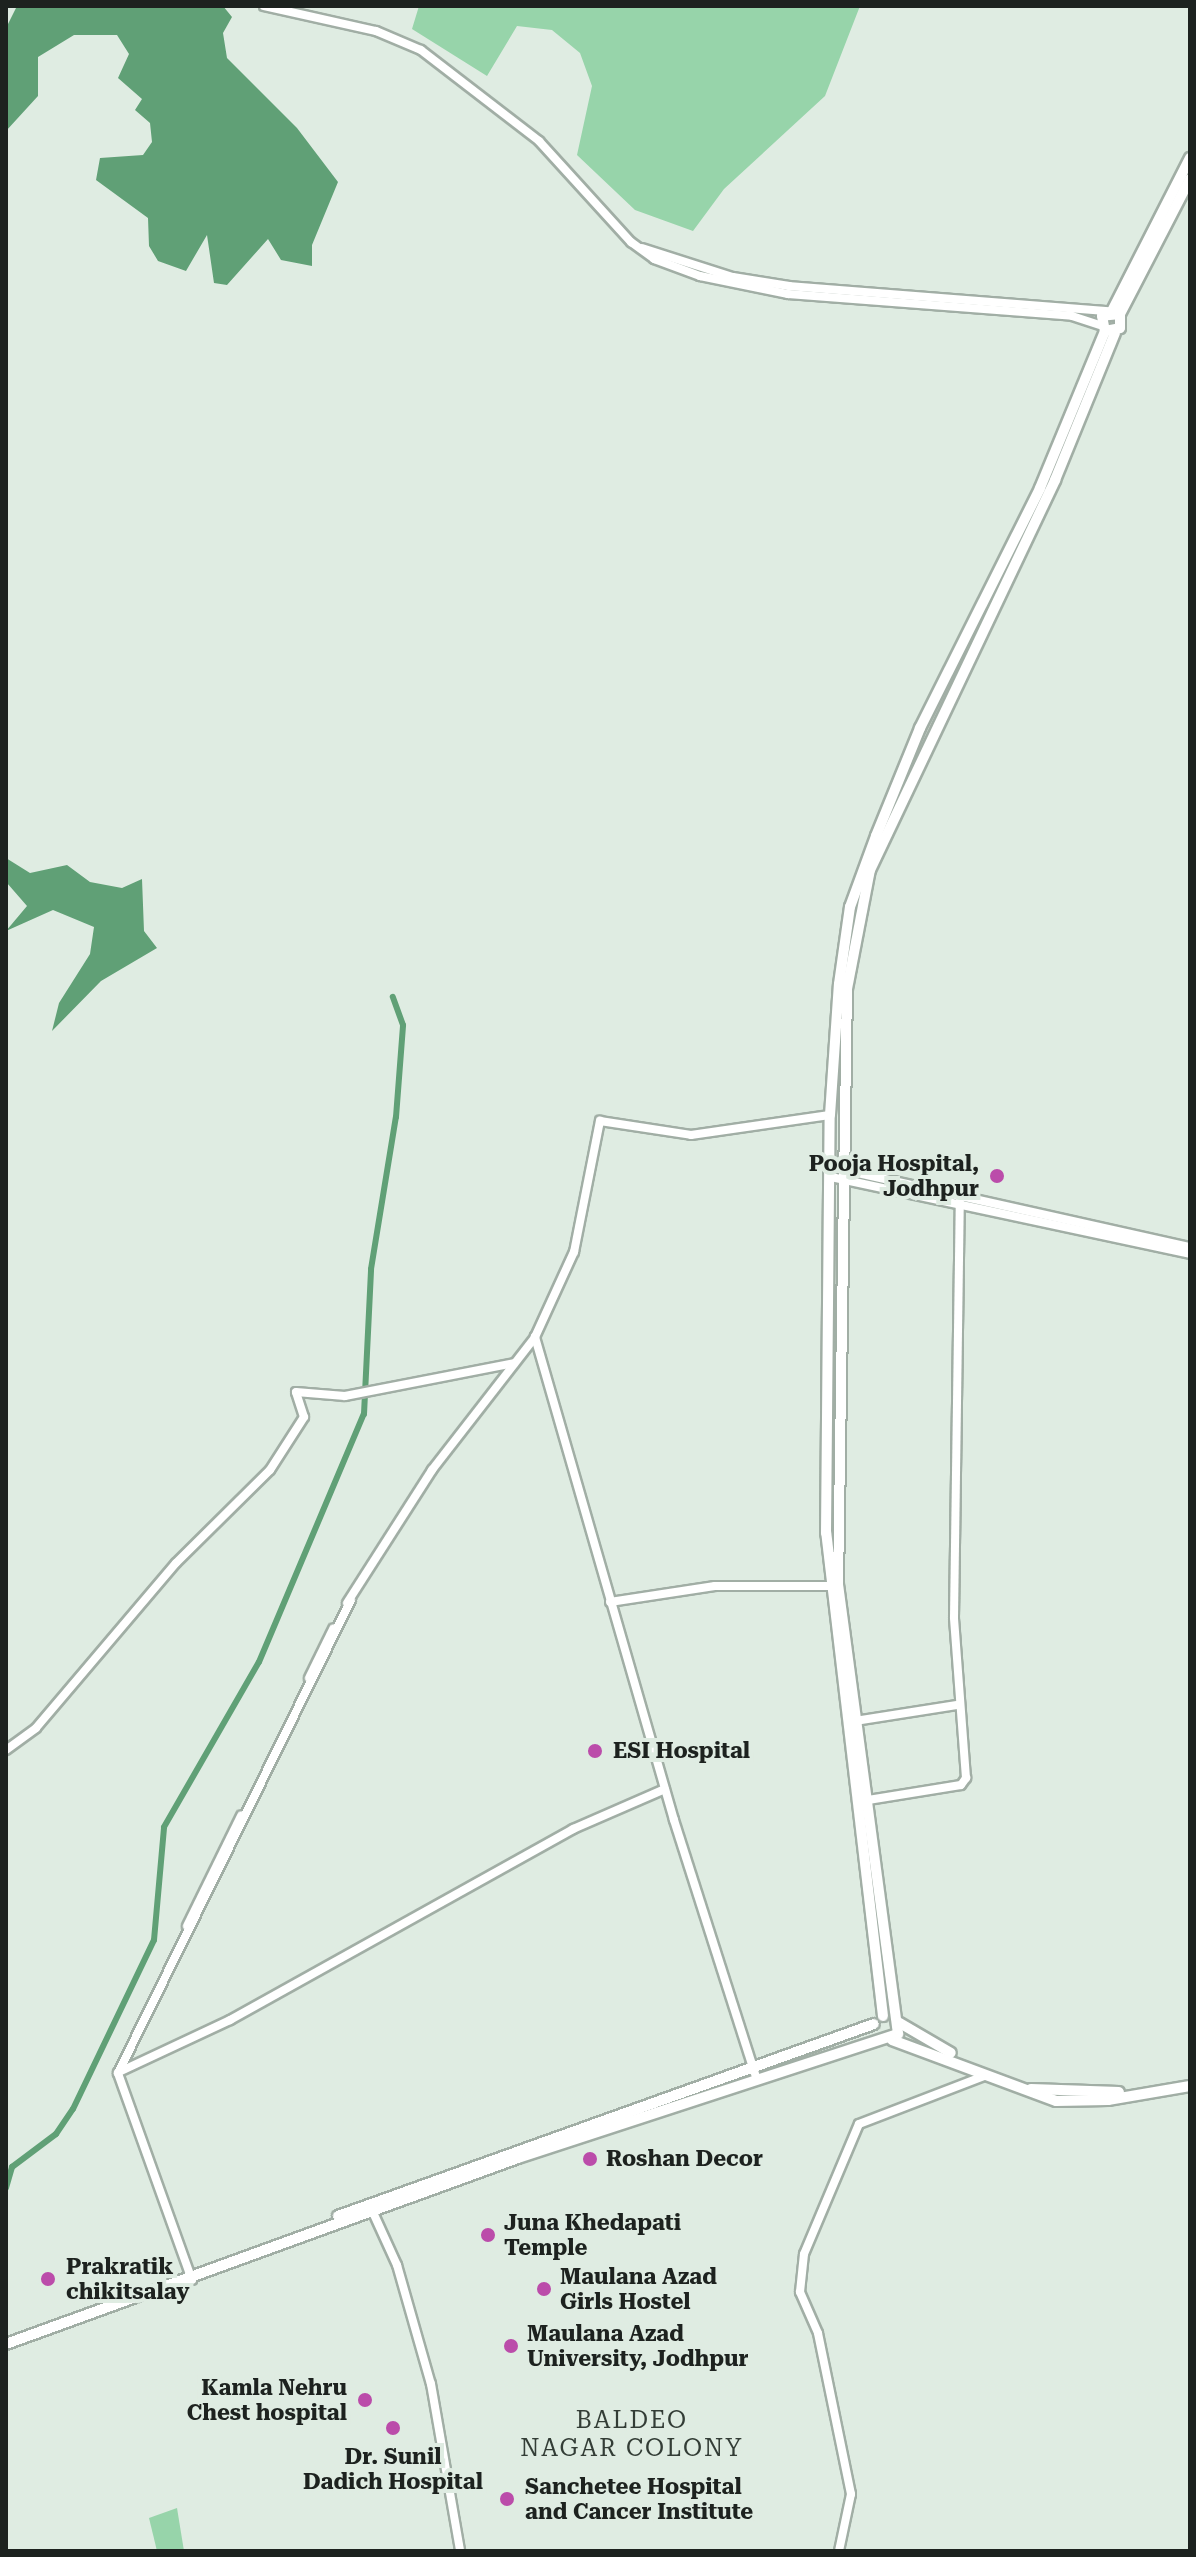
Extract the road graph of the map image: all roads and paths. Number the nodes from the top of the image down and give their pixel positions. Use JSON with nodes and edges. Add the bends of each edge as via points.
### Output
{"nodes":[{"id":1,"x":264,"y":6,"type":"edge"},
{"id":2,"x":280,"y":6,"type":"edge"},
{"id":3,"x":300,"y":17,"type":"junction"},
{"id":4,"x":1190,"y":158,"type":"edge"},
{"id":5,"x":1190,"y":179,"type":"edge"},
{"id":6,"x":641,"y":248,"type":"junction"},
{"id":7,"x":1113,"y":312,"type":"junction"},
{"id":8,"x":1107,"y":330,"type":"junction"},
{"id":9,"x":830,"y":1115,"type":"junction"},
{"id":10,"x":836,"y":1173,"type":"junction"},
{"id":11,"x":960,"y":1201,"type":"junction"},
{"id":12,"x":1190,"y":1247,"type":"edge"},
{"id":13,"x":1190,"y":1254,"type":"edge"},
{"id":14,"x":535,"y":1337,"type":"junction"},
{"id":15,"x":515,"y":1362,"type":"junction"},
{"id":16,"x":834,"y":1586,"type":"junction"},
{"id":17,"x":610,"y":1602,"type":"junction"},
{"id":18,"x":957,"y":1705,"type":"junction"},
{"id":19,"x":855,"y":1721,"type":"junction"},
{"id":20,"x":6,"y":1750,"type":"edge"},
{"id":21,"x":665,"y":1789,"type":"junction"},
{"id":22,"x":863,"y":1801,"type":"junction"},
{"id":23,"x":886,"y":2019,"type":"junction"},
{"id":24,"x":888,"y":2040,"type":"junction"},
{"id":25,"x":118,"y":2073,"type":"junction"},
{"id":26,"x":755,"y":2073,"type":"junction"},
{"id":27,"x":984,"y":2076,"type":"junction"},
{"id":28,"x":1190,"y":2083,"type":"edge"},
{"id":29,"x":371,"y":2207,"type":"junction"},
{"id":30,"x":191,"y":2277,"type":"junction"},
{"id":31,"x":10,"y":2340,"type":"edge"},
{"id":32,"x":462,"y":2551,"type":"edge"},
{"id":33,"x":839,"y":2551,"type":"edge"}],
"edges":[{"from":1,"to":3,"type":"street"},
{"from":2,"to":3,"type":"street"},
{"from":3,"to":6,"type":"street","via":[[376,31],[421,50],[539,141]]},
{"from":4,"to":7,"type":"main road"},
{"from":5,"to":7,"type":"main road"},
{"from":6,"to":7,"type":"street","via":[[774,284]]},
{"from":6,"to":8,"type":"street","via":[[700,276],[757,290],[1072,316]]},
{"from":7,"to":8,"type":"main road"},
{"from":7,"to":8,"type":"main road"},
{"from":8,"to":9,"type":"main road","via":[[1040,488],[920,728],[850,907]]},
{"from":8,"to":10,"type":"main road","via":[[1055,480],[870,870],[847,989]]},
{"from":9,"to":10,"type":"main road"},
{"from":9,"to":14,"type":"street","via":[[691,1135],[600,1121],[574,1252]]},
{"from":10,"to":11,"type":"street"},
{"from":10,"to":12,"type":"street"},
{"from":10,"to":16,"type":"main road"},
{"from":11,"to":13,"type":"street"},
{"from":11,"to":18,"type":"street"},
{"from":14,"to":15,"type":"street"},
{"from":14,"to":17,"type":"street"},
{"from":15,"to":20,"type":"street","via":[[368,1392],[296,1392],[304,1417],[270,1470],[176,1563],[36,1728]]},
{"from":15,"to":25,"type":"street","via":[[432,1470],[351,1600],[227,1841]]},
{"from":16,"to":17,"type":"street","via":[[705,1587]]},
{"from":16,"to":19,"type":"main road"},
{"from":16,"to":22,"type":"main road"},
{"from":17,"to":21,"type":"street"},
{"from":18,"to":19,"type":"street"},
{"from":18,"to":22,"type":"street","via":[[964,1782]]},
{"from":19,"to":22,"type":"main road"},
{"from":21,"to":25,"type":"street","via":[[573,1829],[230,2020]]},
{"from":21,"to":26,"type":"street"},
{"from":22,"to":23,"type":"main road"},
{"from":23,"to":24,"type":"main road"},
{"from":23,"to":24,"type":"main road","via":[[875,2035]]},
{"from":23,"to":26,"type":"main road"},
{"from":23,"to":28,"type":"main road","via":[[944,2050],[1053,2093],[1125,2092]]},
{"from":24,"to":26,"type":"main road","via":[[862,2042]]},
{"from":24,"to":27,"type":"main road"},
{"from":25,"to":30,"type":"street"},
{"from":26,"to":29,"type":"main road"},
{"from":27,"to":28,"type":"main road","via":[[1056,2101],[1108,2100]]},
{"from":27,"to":33,"type":"street","via":[[859,2124],[804,2254],[800,2292],[818,2333],[851,2494]]},
{"from":29,"to":30,"type":"main road"},
{"from":29,"to":32,"type":"street","via":[[444,2419]]},
{"from":30,"to":31,"type":"main road"}]}
